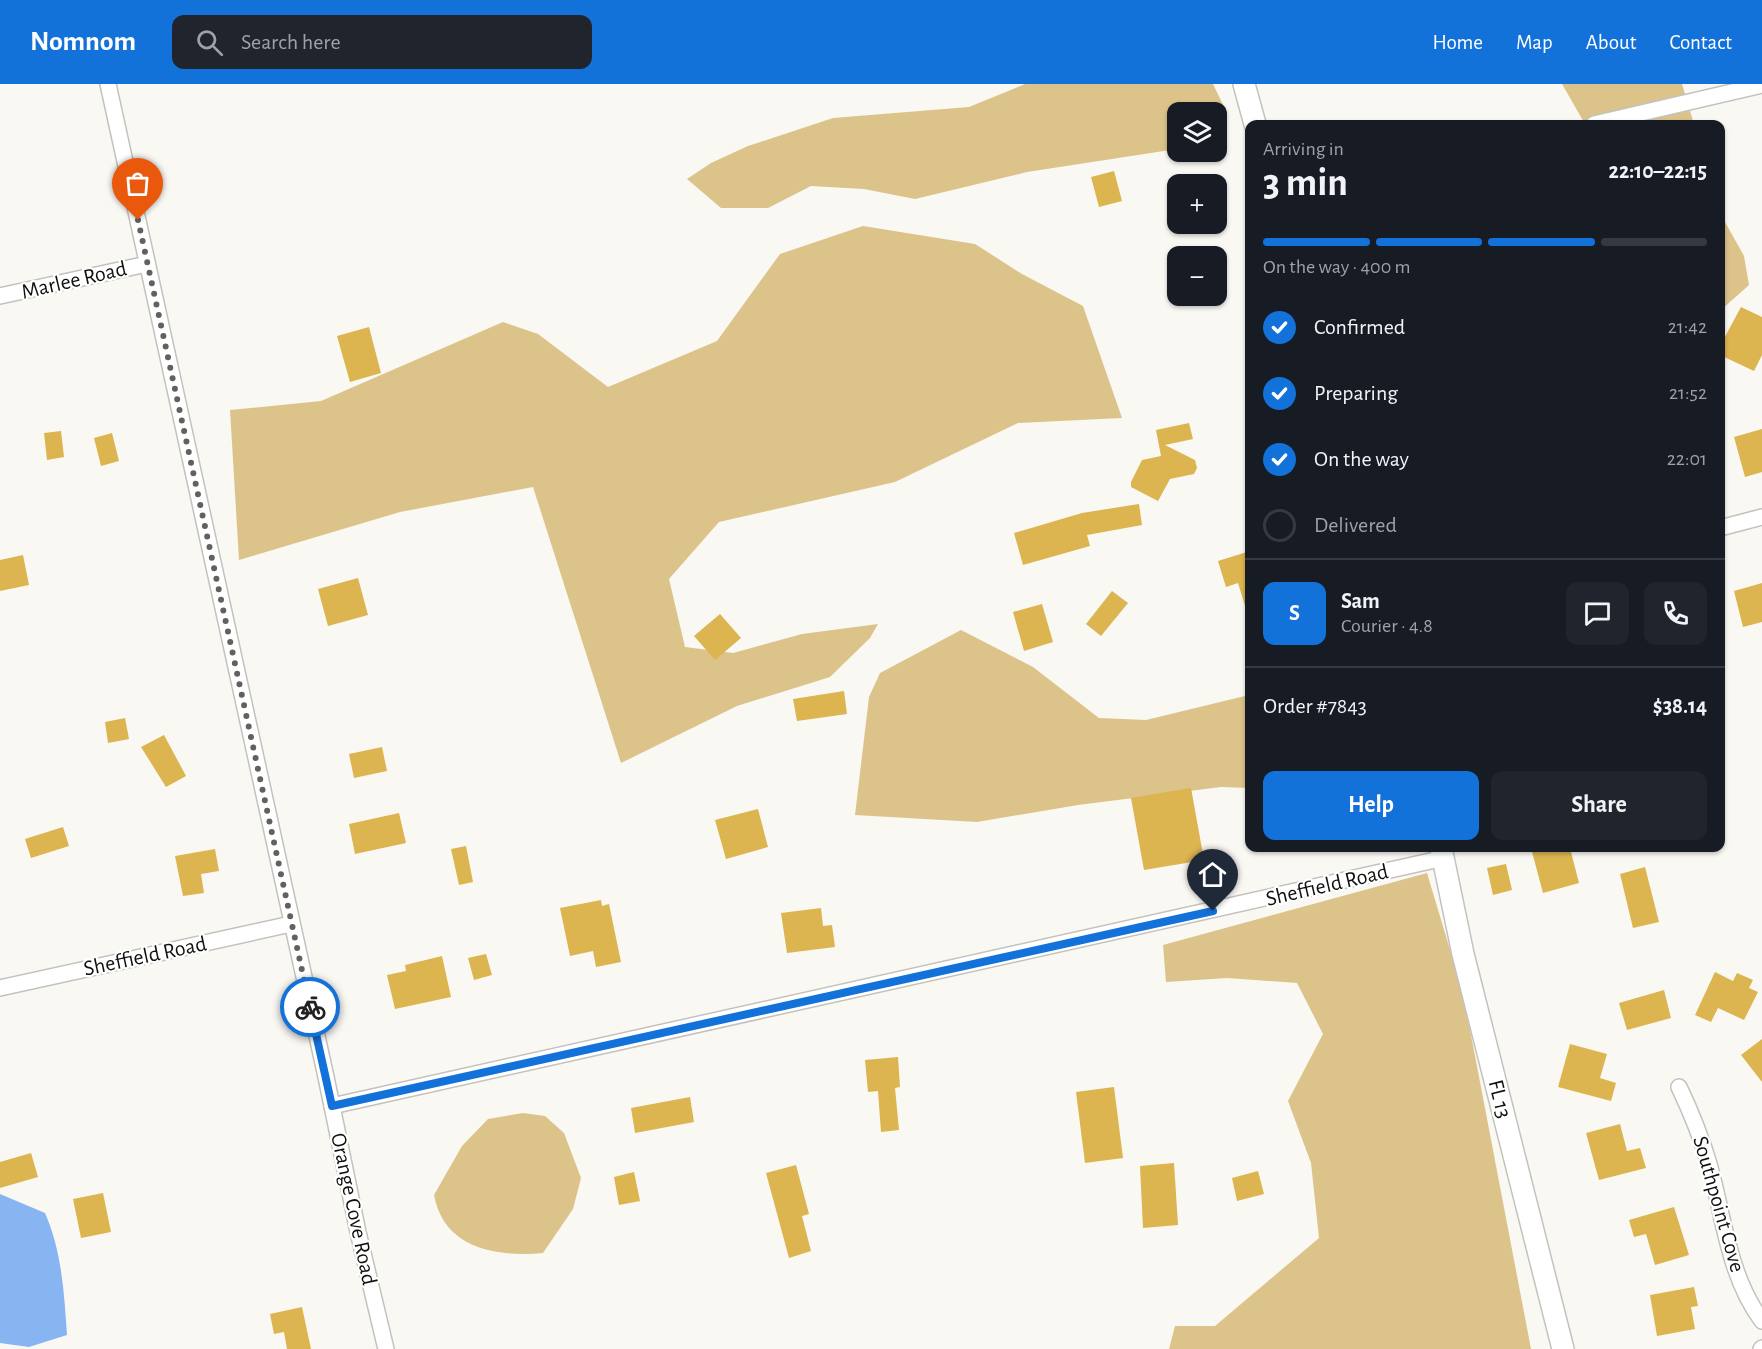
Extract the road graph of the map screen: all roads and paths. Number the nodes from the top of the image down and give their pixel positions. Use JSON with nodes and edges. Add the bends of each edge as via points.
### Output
{"nodes":[{"id":1,"x":108,"y":84,"type":"edge"},
{"id":2,"x":1244,"y":84,"type":"edge"},
{"id":3,"x":1762,"y":85,"type":"edge"},
{"id":4,"x":1254,"y":120,"type":"edge"},
{"id":5,"x":1611,"y":120,"type":"edge"},
{"id":6,"x":147,"y":264,"type":"junction"},
{"id":7,"x":0,"y":296,"type":"edge"},
{"id":8,"x":1762,"y":517,"type":"edge"},
{"id":9,"x":1725,"y":527,"type":"edge"},
{"id":10,"x":1443,"y":853,"type":"edge"},
{"id":11,"x":291,"y":924,"type":"junction"},
{"id":12,"x":0,"y":988,"type":"edge"},
{"id":13,"x":1679,"y":1087,"type":"dead end"},
{"id":14,"x":332,"y":1106,"type":"junction"},
{"id":15,"x":1762,"y":1321,"type":"edge"},
{"id":16,"x":386,"y":1349,"type":"edge"},
{"id":17,"x":1563,"y":1349,"type":"edge"}],
"edges":[{"from":1,"to":6,"type":"street","name":"Orange Cove Road"},
{"from":2,"to":4,"type":"main road"},
{"from":3,"to":5,"type":"street"},
{"from":6,"to":7,"type":"street","name":"Marlee Road"},
{"from":6,"to":11,"type":"street","name":"Orange Cove Road"},
{"from":8,"to":9,"type":"street"},
{"from":10,"to":14,"type":"street","name":"Sheffield Road"},
{"from":10,"to":17,"type":"main road","name":"FL 13","via":[[1464,954]]},
{"from":11,"to":12,"type":"street","name":"Sheffield Road"},
{"from":11,"to":14,"type":"street","name":"Orange Cove Road"},
{"from":13,"to":15,"type":"street","name":"Southpoint Cove","via":[[1709,1165],[1732,1258]]},
{"from":14,"to":16,"type":"street","name":"Orange Cove Road"}]}
